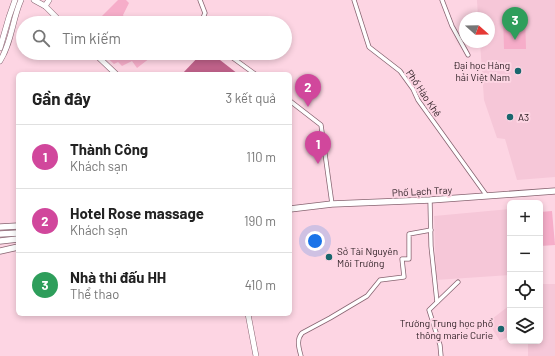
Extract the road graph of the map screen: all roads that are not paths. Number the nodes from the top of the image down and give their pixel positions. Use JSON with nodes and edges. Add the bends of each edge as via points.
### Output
{"nodes":[{"id":1,"x":15,"y":0,"type":"edge"},
{"id":2,"x":21,"y":0,"type":"edge"},
{"id":3,"x":34,"y":0,"type":"edge"},
{"id":4,"x":49,"y":0,"type":"edge"},
{"id":5,"x":200,"y":0,"type":"edge"},
{"id":6,"x":354,"y":0,"type":"edge"},
{"id":7,"x":442,"y":0,"type":"edge"},
{"id":8,"x":45,"y":6,"type":"junction"},
{"id":9,"x":55,"y":16,"type":"edge"},
{"id":10,"x":204,"y":16,"type":"edge"},
{"id":11,"x":0,"y":48,"type":"edge"},
{"id":12,"x":468,"y":55,"type":"dead end"},
{"id":13,"x":101,"y":60,"type":"edge"},
{"id":14,"x":236,"y":60,"type":"edge"},
{"id":15,"x":0,"y":61,"type":"edge"},
{"id":16,"x":114,"y":72,"type":"edge"},
{"id":17,"x":253,"y":72,"type":"edge"},
{"id":18,"x":292,"y":103,"type":"edge"},
{"id":19,"x":555,"y":191,"type":"edge"},
{"id":20,"x":487,"y":196,"type":"junction"},
{"id":21,"x":430,"y":200,"type":"junction"},
{"id":22,"x":332,"y":204,"type":"junction"},
{"id":23,"x":292,"y":209,"type":"edge"},
{"id":24,"x":16,"y":226,"type":"edge"},
{"id":25,"x":1,"y":229,"type":"edge"},
{"id":26,"x":431,"y":230,"type":"junction"},
{"id":27,"x":16,"y":233,"type":"edge"},
{"id":28,"x":0,"y":234,"type":"edge"},
{"id":29,"x":16,"y":239,"type":"edge"},
{"id":30,"x":0,"y":241,"type":"edge"},
{"id":31,"x":16,"y":247,"type":"edge"},
{"id":32,"x":1,"y":249,"type":"edge"},
{"id":33,"x":458,"y":282,"type":"dead end"},
{"id":34,"x":437,"y":302,"type":"junction"},
{"id":35,"x":248,"y":316,"type":"edge"},
{"id":36,"x":256,"y":356,"type":"edge"},
{"id":37,"x":301,"y":356,"type":"edge"},
{"id":38,"x":441,"y":356,"type":"edge"}],
"edges":[{"from":1,"to":11,"type":"street"},
{"from":2,"to":15,"type":"street"},
{"from":3,"to":8,"type":"street"},
{"from":4,"to":8,"type":"street"},
{"from":5,"to":10,"type":"street"},
{"from":6,"to":20,"type":"street","name":"Phố Hào Khê","via":[[369,47],[400,71]]},
{"from":7,"to":12,"type":"street","via":[[452,26]]},
{"from":8,"to":9,"type":"street"},
{"from":13,"to":16,"type":"street"},
{"from":14,"to":17,"type":"street"},
{"from":18,"to":22,"type":"street","via":[[321,125]]},
{"from":19,"to":20,"type":"main road","name":"Phố Lạch Tray"},
{"from":20,"to":21,"type":"main road","name":"Phố Lạch Tray"},
{"from":21,"to":22,"type":"main road","name":"Phố Lạch Tray"},
{"from":21,"to":26,"type":"street"},
{"from":22,"to":23,"type":"main road","name":"Phố Lạch Tray"},
{"from":24,"to":25,"type":"main road"},
{"from":26,"to":34,"type":"street"},
{"from":26,"to":37,"type":"street","via":[[409,234],[409,259],[402,259],[404,277],[380,280],[368,296],[302,333],[298,342]]},
{"from":27,"to":28,"type":"main road"},
{"from":29,"to":30,"type":"main road"},
{"from":31,"to":32,"type":"main road"},
{"from":33,"to":34,"type":"street"},
{"from":34,"to":38,"type":"street","via":[[429,310]]},
{"from":35,"to":36,"type":"street"}]}
